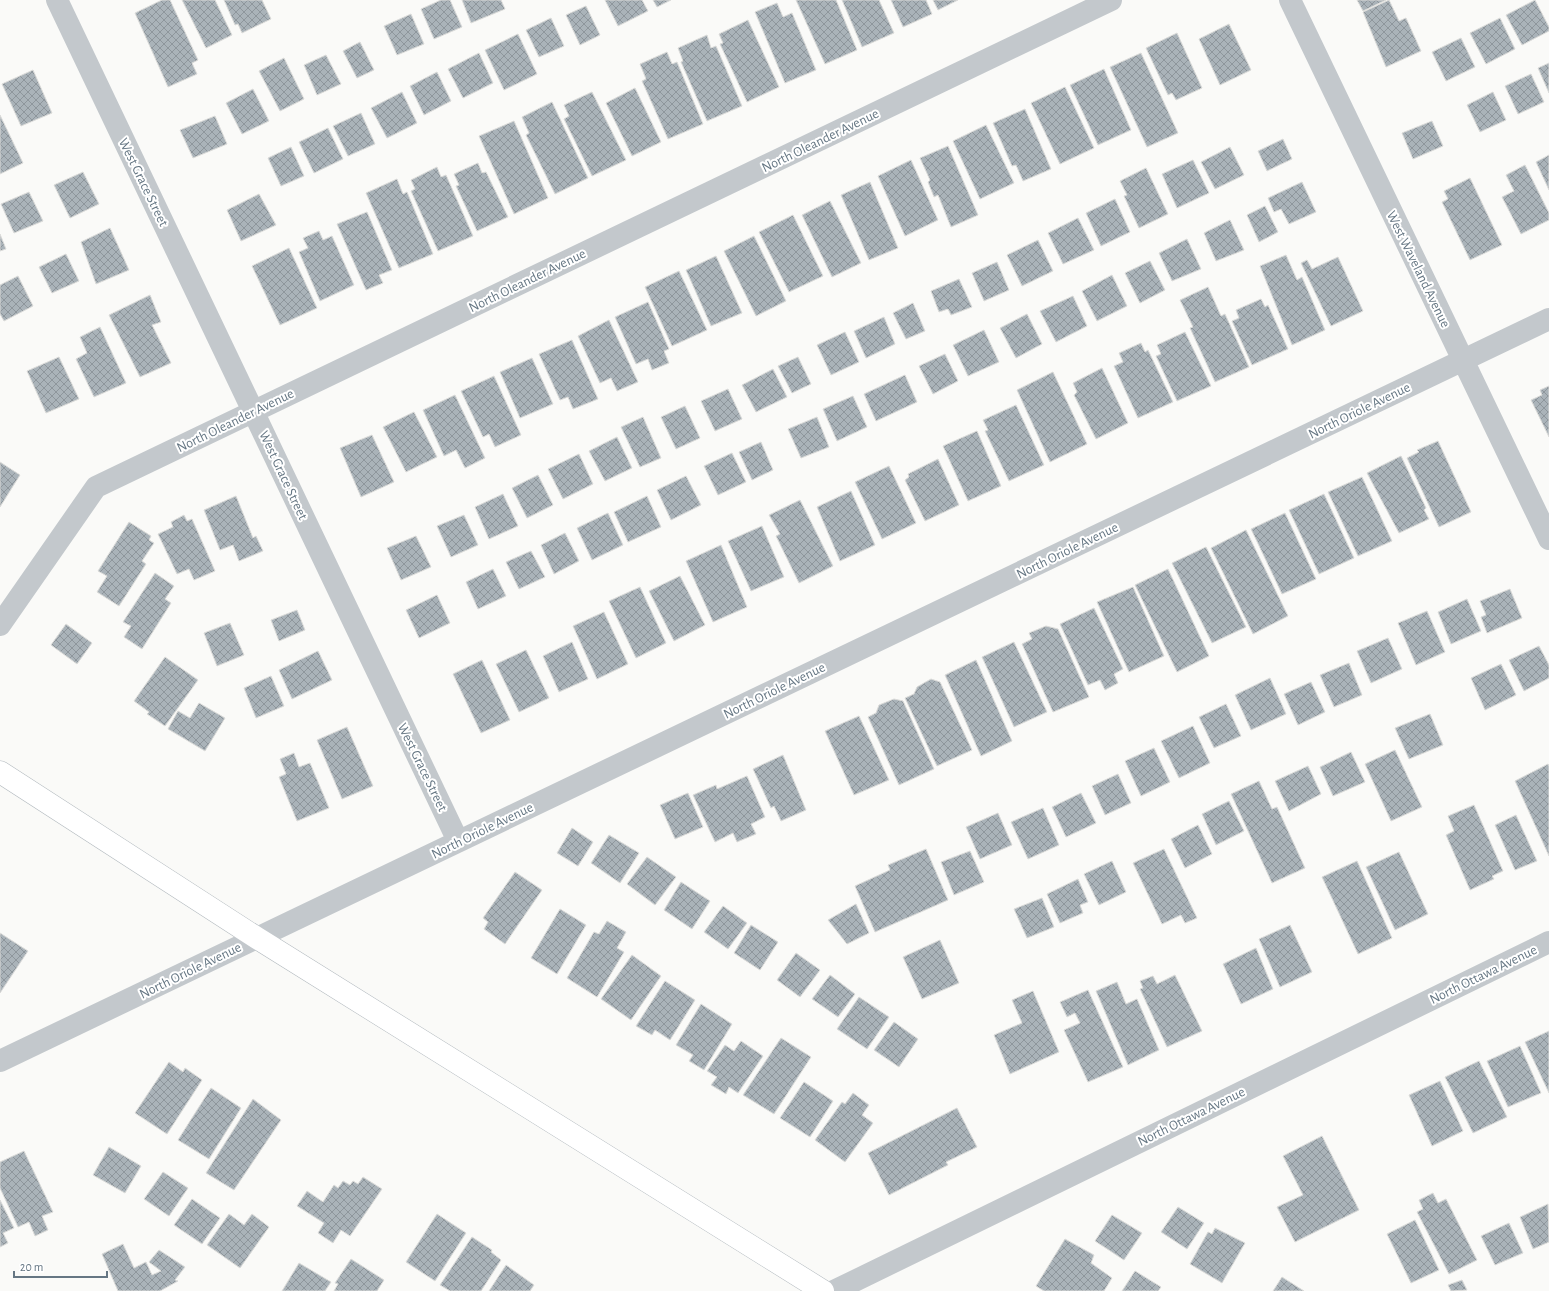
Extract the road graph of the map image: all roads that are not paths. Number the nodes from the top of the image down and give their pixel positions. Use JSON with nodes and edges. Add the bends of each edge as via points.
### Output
{"nodes":[{"id":1,"x":57,"y":0,"type":"edge"},
{"id":2,"x":1111,"y":0,"type":"edge"},
{"id":3,"x":1290,"y":0,"type":"edge"},
{"id":4,"x":1549,"y":318,"type":"edge"},
{"id":5,"x":1463,"y":360,"type":"junction"},
{"id":6,"x":253,"y":411,"type":"junction"},
{"id":7,"x":1549,"y":538,"type":"edge"},
{"id":8,"x":0,"y":626,"type":"edge"},
{"id":9,"x":0,"y":772,"type":"edge"},
{"id":10,"x":458,"y":841,"type":"junction"},
{"id":11,"x":257,"y":938,"type":"junction"},
{"id":12,"x":1549,"y":942,"type":"edge"},
{"id":13,"x":0,"y":1061,"type":"edge"},
{"id":14,"x":823,"y":1291,"type":"edge"},
{"id":15,"x":834,"y":1291,"type":"edge"}],
"edges":[{"from":1,"to":6,"type":"street","name":"West Grace Street"},
{"from":2,"to":6,"type":"street","name":"North Oleander Avenue"},
{"from":3,"to":5,"type":"street","name":"West Waveland Avenue"},
{"from":4,"to":5,"type":"street","name":"North Oriole Avenue"},
{"from":5,"to":7,"type":"street","name":"West Waveland Avenue"},
{"from":5,"to":10,"type":"street","name":"North Oriole Avenue"},
{"from":6,"to":8,"type":"street","name":"North Oleander Avenue","via":[[96,487]]},
{"from":6,"to":10,"type":"street","name":"West Grace Street"},
{"from":9,"to":11,"type":"main road"},
{"from":10,"to":11,"type":"street","name":"North Oriole Avenue"},
{"from":11,"to":13,"type":"street","name":"North Oriole Avenue"},
{"from":11,"to":14,"type":"main road"},
{"from":12,"to":15,"type":"street","name":"North Ottawa Avenue"}]}
